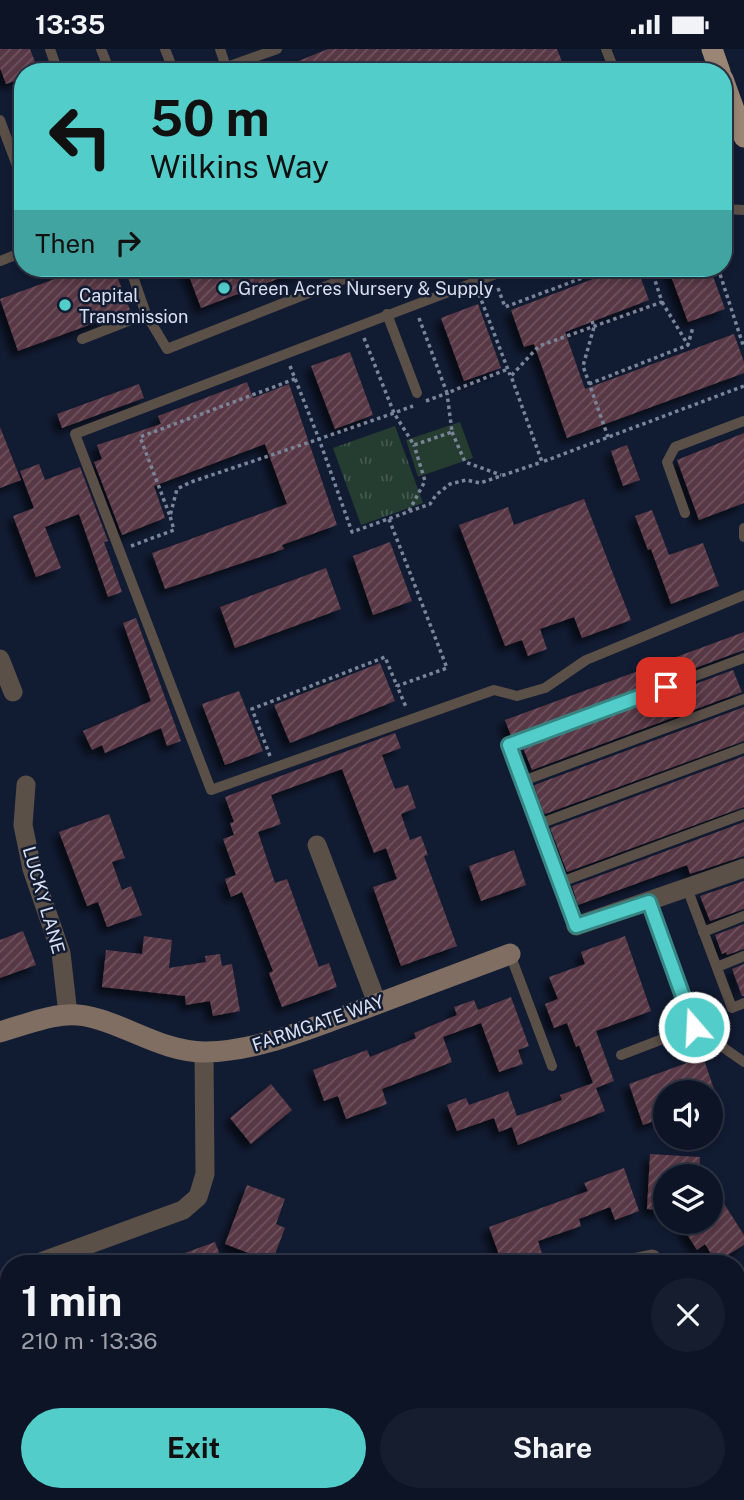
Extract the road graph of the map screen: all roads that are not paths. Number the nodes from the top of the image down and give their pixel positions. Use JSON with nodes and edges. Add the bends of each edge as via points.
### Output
{"nodes":[{"id":1,"x":277,"y":49,"type":"edge"},
{"id":2,"x":237,"y":63,"type":"edge"},
{"id":3,"x":0,"y":120,"type":"edge"},
{"id":4,"x":14,"y":158,"type":"edge"},
{"id":5,"x":133,"y":277,"type":"edge"},
{"id":6,"x":349,"y":277,"type":"edge"},
{"id":7,"x":488,"y":277,"type":"edge"},
{"id":8,"x":146,"y":314,"type":"junction"},
{"id":9,"x":387,"y":314,"type":"junction"},
{"id":10,"x":82,"y":339,"type":"dead end"},
{"id":11,"x":417,"y":393,"type":"dead end"},
{"id":12,"x":744,"y":421,"type":"edge"},
{"id":13,"x":685,"y":513,"type":"dead end"},
{"id":14,"x":744,"y":528,"type":"edge"},
{"id":15,"x":744,"y":537,"type":"edge"},
{"id":16,"x":744,"y":595,"type":"edge"},
{"id":17,"x":744,"y":658,"type":"edge"},
{"id":18,"x":0,"y":659,"type":"edge"},
{"id":19,"x":13,"y":692,"type":"dead end"},
{"id":20,"x":744,"y":699,"type":"edge"},
{"id":21,"x":744,"y":748,"type":"edge"},
{"id":22,"x":523,"y":781,"type":"junction"},
{"id":23,"x":26,"y":785,"type":"dead end"},
{"id":24,"x":744,"y":814,"type":"edge"},
{"id":25,"x":539,"y":824,"type":"junction"},
{"id":26,"x":317,"y":845,"type":"dead end"},
{"id":27,"x":744,"y":868,"type":"edge"},
{"id":28,"x":561,"y":882,"type":"junction"},
{"id":29,"x":687,"y":888,"type":"junction"},
{"id":30,"x":649,"y":902,"type":"junction"},
{"id":31,"x":744,"y":916,"type":"edge"},
{"id":32,"x":576,"y":926,"type":"joint"},
{"id":33,"x":703,"y":932,"type":"junction"},
{"id":34,"x":510,"y":954,"type":"joint"},
{"id":35,"x":744,"y":956,"type":"edge"},
{"id":36,"x":717,"y":967,"type":"junction"},
{"id":37,"x":377,"y":1003,"type":"junction"},
{"id":38,"x":744,"y":1003,"type":"edge"},
{"id":39,"x":68,"y":1014,"type":"junction"},
{"id":40,"x":694,"y":1027,"type":"junction"},
{"id":41,"x":0,"y":1033,"type":"edge"},
{"id":42,"x":204,"y":1052,"type":"junction"},
{"id":43,"x":621,"y":1055,"type":"dead end"},
{"id":44,"x":744,"y":1062,"type":"edge"},
{"id":45,"x":552,"y":1066,"type":"dead end"},
{"id":46,"x":60,"y":1255,"type":"edge"}],
"edges":[{"from":1,"to":2,"type":"lane"},
{"from":3,"to":4,"type":"lane"},
{"from":5,"to":8,"type":"lane"},
{"from":6,"to":8,"type":"lane","via":[[167,349]]},
{"from":7,"to":9,"type":"lane"},
{"from":8,"to":10,"type":"lane"},
{"from":9,"to":11,"type":"lane"},
{"from":9,"to":16,"type":"lane","via":[[75,434],[211,790],[494,689],[517,696],[545,688],[586,660]]},
{"from":12,"to":13,"type":"lane","via":[[675,447],[667,462]]},
{"from":14,"to":15,"type":"lane"},
{"from":17,"to":22,"type":"lane","via":[[509,745]]},
{"from":18,"to":19,"type":"street"},
{"from":20,"to":22,"type":"lane"},
{"from":21,"to":25,"type":"lane"},
{"from":22,"to":25,"type":"lane"},
{"from":23,"to":39,"type":"street","name":"LUCKY LANE","via":[[23,825],[32,869],[61,953]]},
{"from":24,"to":28,"type":"lane"},
{"from":25,"to":28,"type":"lane"},
{"from":26,"to":37,"type":"street"},
{"from":27,"to":29,"type":"street"},
{"from":28,"to":32,"type":"lane"},
{"from":29,"to":30,"type":"street"},
{"from":29,"to":33,"type":"lane"},
{"from":30,"to":32,"type":"street"},
{"from":30,"to":40,"type":"lane"},
{"from":31,"to":33,"type":"lane"},
{"from":33,"to":36,"type":"lane"},
{"from":34,"to":37,"type":"street","name":"FARMGATE WAY"},
{"from":34,"to":45,"type":"lane"},
{"from":35,"to":36,"type":"lane"},
{"from":36,"to":38,"type":"lane","via":[[732,1007]]},
{"from":37,"to":42,"type":"street","name":"FARMGATE WAY","via":[[286,1037],[243,1049]]},
{"from":39,"to":41,"type":"street","name":"FARMGATE WAY"},
{"from":39,"to":42,"type":"street","name":"FARMGATE WAY","via":[[114,1024],[174,1048]]},
{"from":40,"to":43,"type":"lane"},
{"from":40,"to":44,"type":"lane"},
{"from":42,"to":46,"type":"street","via":[[205,1174],[198,1197],[183,1210]]}]}
